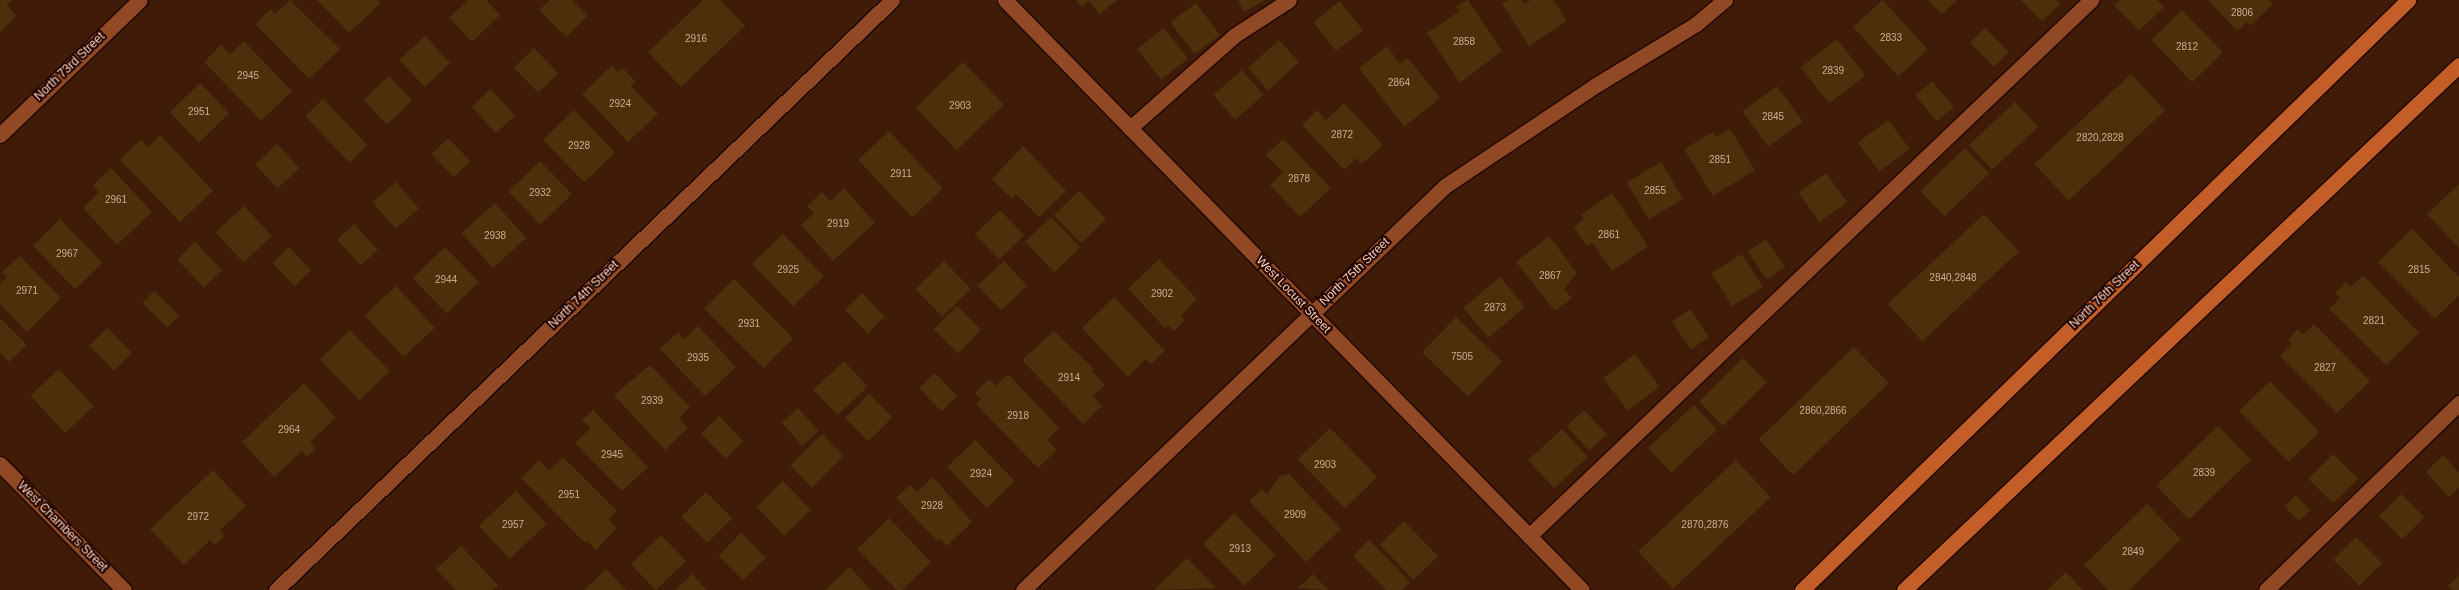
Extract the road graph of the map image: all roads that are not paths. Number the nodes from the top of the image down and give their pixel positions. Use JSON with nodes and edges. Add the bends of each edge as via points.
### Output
{"nodes":[{"id":1,"x":140,"y":0,"type":"edge"},
{"id":2,"x":892,"y":0,"type":"edge"},
{"id":3,"x":1005,"y":0,"type":"edge"},
{"id":4,"x":1289,"y":0,"type":"edge"},
{"id":5,"x":1725,"y":0,"type":"edge"},
{"id":6,"x":2092,"y":0,"type":"edge"},
{"id":7,"x":2408,"y":0,"type":"edge"},
{"id":8,"x":2459,"y":65,"type":"edge"},
{"id":9,"x":1130,"y":128,"type":"junction"},
{"id":10,"x":0,"y":135,"type":"edge"},
{"id":11,"x":1311,"y":314,"type":"junction"},
{"id":12,"x":2459,"y":403,"type":"edge"},
{"id":13,"x":0,"y":464,"type":"edge"},
{"id":14,"x":1529,"y":536,"type":"junction"},
{"id":15,"x":124,"y":590,"type":"edge"},
{"id":16,"x":276,"y":590,"type":"edge"},
{"id":17,"x":1022,"y":590,"type":"edge"},
{"id":18,"x":1582,"y":590,"type":"edge"},
{"id":19,"x":1802,"y":590,"type":"edge"},
{"id":20,"x":1904,"y":590,"type":"edge"},
{"id":21,"x":2266,"y":590,"type":"edge"}],
"edges":[{"from":1,"to":10,"type":"street","name":"North 73rd Street"},
{"from":2,"to":16,"type":"street","name":"North 74th Street"},
{"from":3,"to":9,"type":"street","name":"West Locust Street"},
{"from":4,"to":9,"type":"street","via":[[1235,35]]},
{"from":5,"to":11,"type":"street","name":"North 75th Street","via":[[1696,24],[1596,85],[1445,186]]},
{"from":6,"to":14,"type":"street"},
{"from":7,"to":19,"type":"main road","name":"North 76th Street"},
{"from":8,"to":20,"type":"main road"},
{"from":9,"to":11,"type":"street","name":"West Locust Street"},
{"from":11,"to":14,"type":"street","name":"West Locust Street"},
{"from":11,"to":17,"type":"street","name":"North 75th Street"},
{"from":12,"to":21,"type":"street"},
{"from":13,"to":15,"type":"street","name":"West Chambers Street"},
{"from":14,"to":18,"type":"street","name":"West Locust Street"}]}
